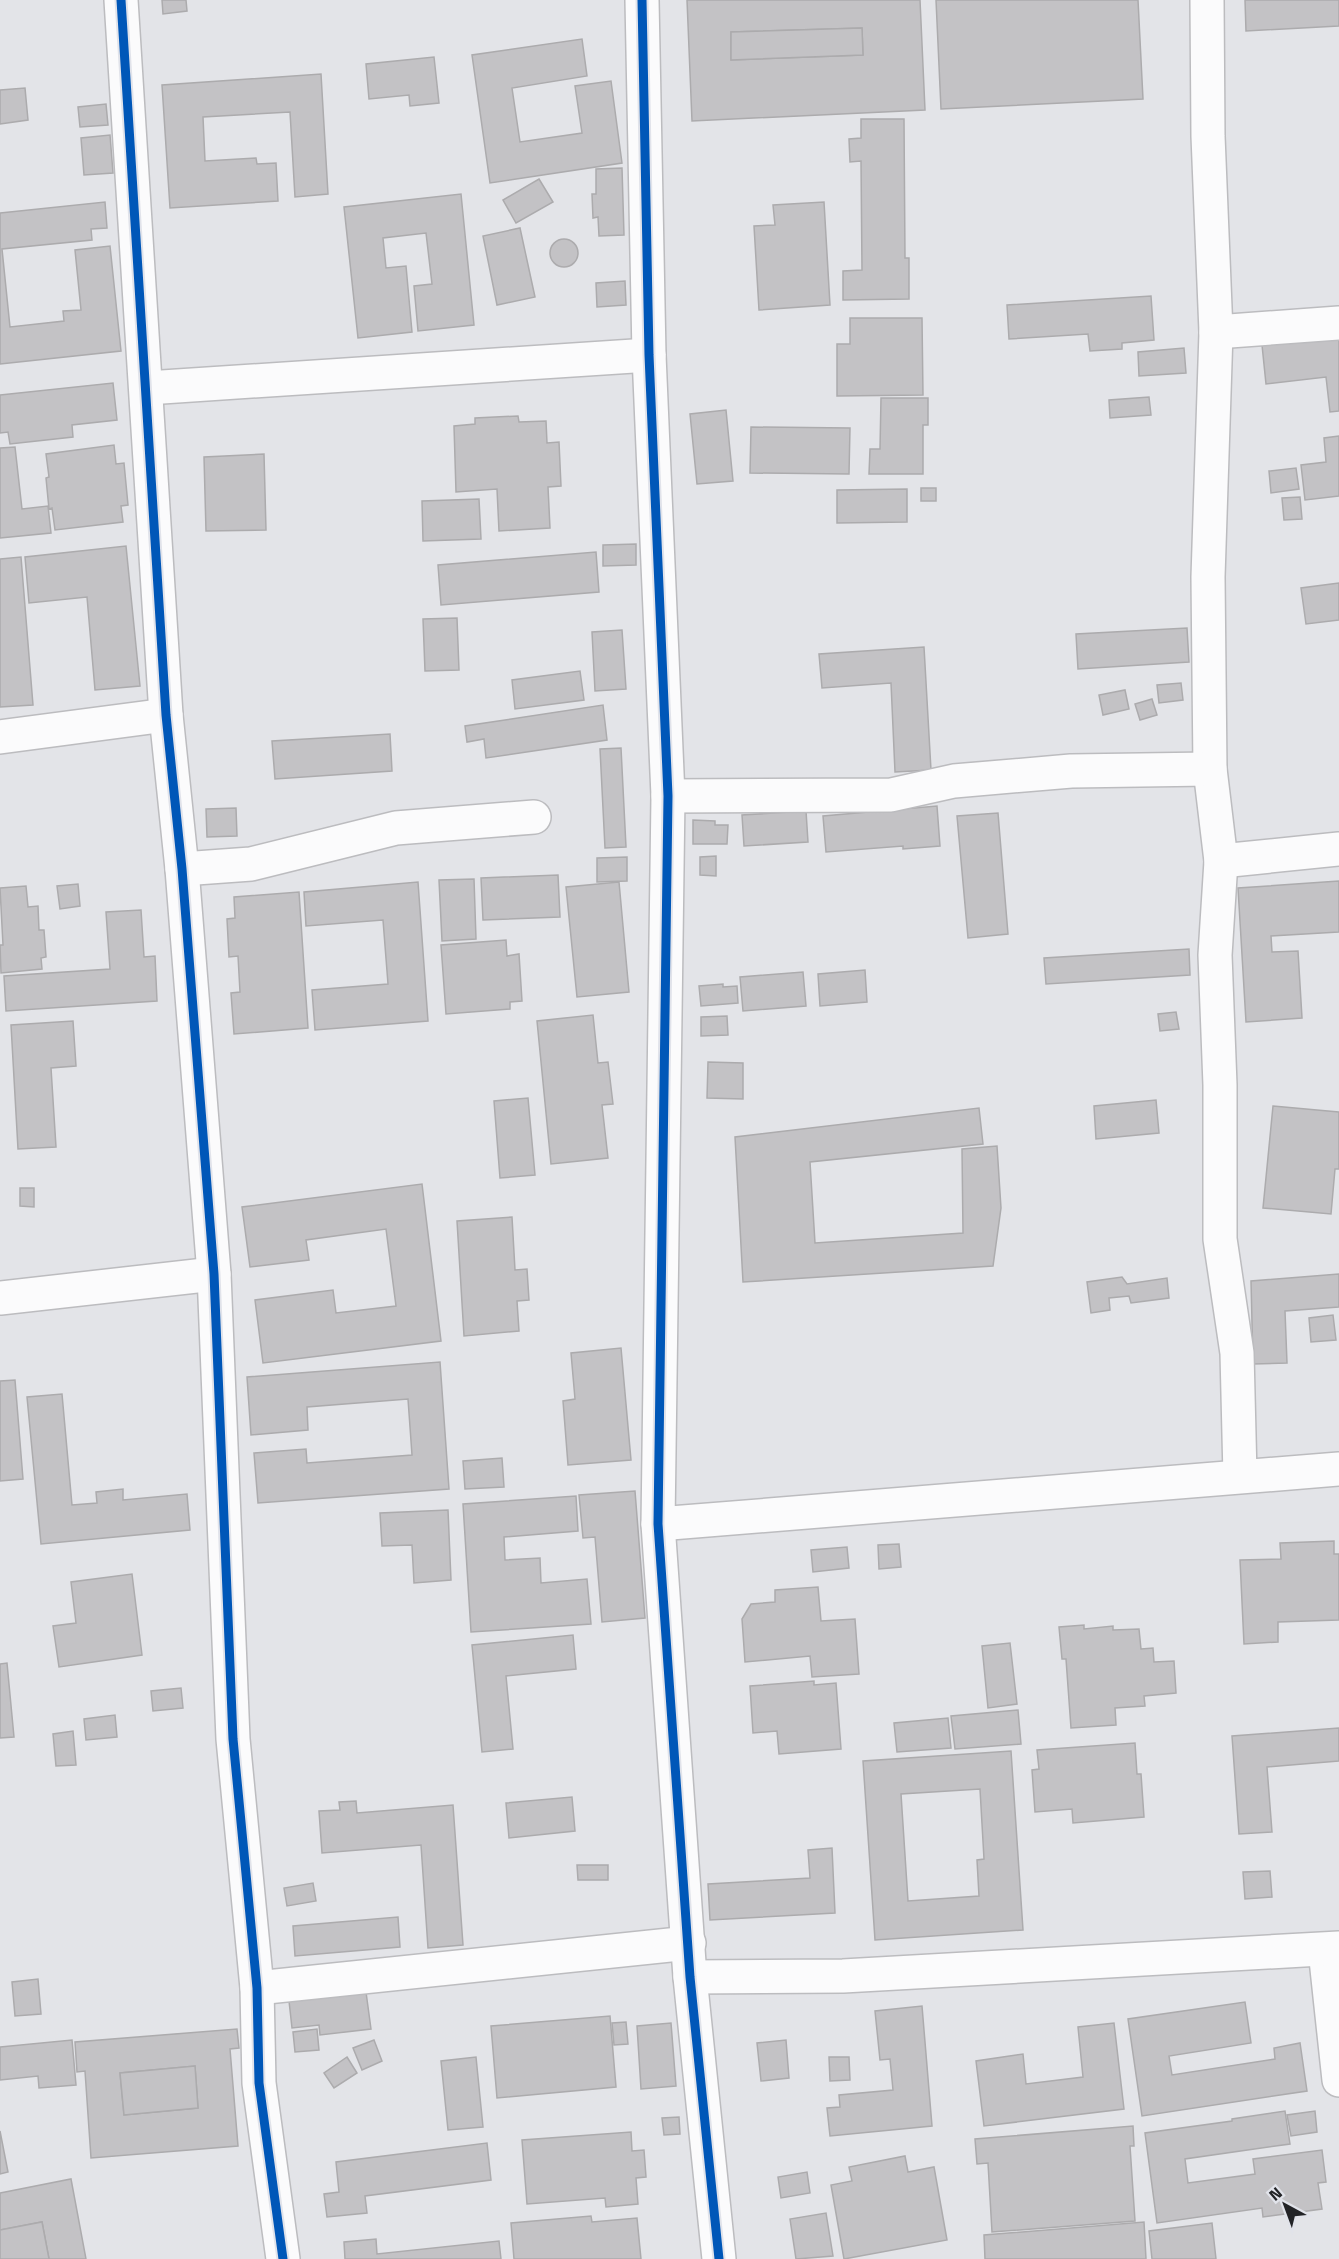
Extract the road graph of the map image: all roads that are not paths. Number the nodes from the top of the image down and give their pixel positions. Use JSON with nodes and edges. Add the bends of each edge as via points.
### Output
{"nodes":[{"id":1,"x":121,"y":0,"type":"edge"},
{"id":2,"x":642,"y":0,"type":"edge"},
{"id":3,"x":1207,"y":0,"type":"edge"},
{"id":4,"x":1339,"y":323,"type":"edge"},
{"id":5,"x":1216,"y":332,"type":"junction"},
{"id":6,"x":649,"y":355,"type":"junction"},
{"id":7,"x":147,"y":388,"type":"junction"},
{"id":8,"x":166,"y":715,"type":"junction"},
{"id":9,"x":0,"y":737,"type":"edge"},
{"id":10,"x":1210,"y":769,"type":"junction"},
{"id":11,"x":668,"y":796,"type":"junction"},
{"id":12,"x":534,"y":817,"type":"dead end"},
{"id":13,"x":1339,"y":849,"type":"edge"},
{"id":14,"x":1221,"y":861,"type":"junction"},
{"id":15,"x":182,"y":869,"type":"junction"},
{"id":16,"x":214,"y":1274,"type":"junction"},
{"id":17,"x":0,"y":1298,"type":"edge"},
{"id":18,"x":1339,"y":1469,"type":"edge"},
{"id":19,"x":1240,"y":1476,"type":"junction"},
{"id":20,"x":658,"y":1524,"type":"junction"},
{"id":21,"x":689,"y":1943,"type":"junction"},
{"id":22,"x":1332,"y":1949,"type":"edge"},
{"id":23,"x":690,"y":1977,"type":"junction"},
{"id":24,"x":257,"y":1988,"type":"junction"},
{"id":25,"x":1339,"y":2080,"type":"edge"},
{"id":26,"x":283,"y":2259,"type":"edge"},
{"id":27,"x":719,"y":2259,"type":"edge"}],
"edges":[{"from":1,"to":7,"type":"street"},
{"from":2,"to":6,"type":"street"},
{"from":3,"to":5,"type":"street"},
{"from":4,"to":5,"type":"street"},
{"from":5,"to":10,"type":"street","via":[[1208,577]]},
{"from":6,"to":7,"type":"street"},
{"from":6,"to":11,"type":"street"},
{"from":7,"to":8,"type":"street"},
{"from":8,"to":9,"type":"street"},
{"from":8,"to":15,"type":"street"},
{"from":10,"to":11,"type":"street","via":[[1071,771],[954,781],[891,795]]},
{"from":10,"to":14,"type":"street"},
{"from":11,"to":20,"type":"street"},
{"from":12,"to":15,"type":"street","via":[[396,828],[251,864]]},
{"from":13,"to":14,"type":"street"},
{"from":14,"to":19,"type":"street","via":[[1215,955],[1220,1239],[1237,1353]]},
{"from":15,"to":16,"type":"street"},
{"from":16,"to":17,"type":"street"},
{"from":16,"to":24,"type":"street","via":[[233,1739]]},
{"from":18,"to":19,"type":"street"},
{"from":19,"to":20,"type":"street"},
{"from":20,"to":21,"type":"street"},
{"from":21,"to":23,"type":"street"},
{"from":21,"to":24,"type":"street"},
{"from":22,"to":23,"type":"street","via":[[843,1976]]},
{"from":22,"to":25,"type":"street"},
{"from":23,"to":27,"type":"street"},
{"from":24,"to":26,"type":"street","via":[[259,2083]]}]}
